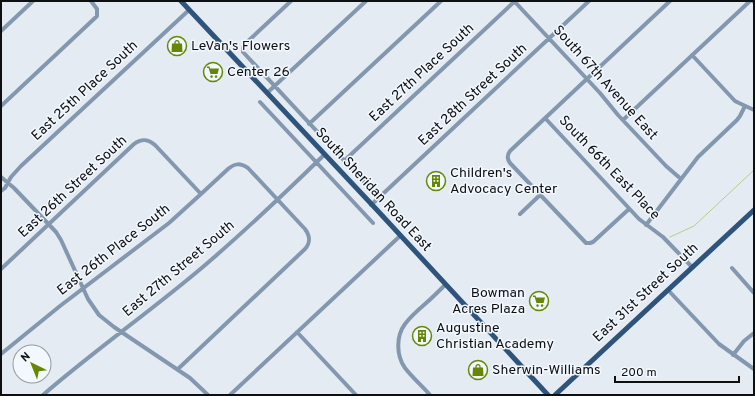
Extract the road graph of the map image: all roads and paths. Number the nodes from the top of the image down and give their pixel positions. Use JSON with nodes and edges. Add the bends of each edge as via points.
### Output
{"nodes":[{"id":1,"x":33,"y":1,"type":"edge"},
{"id":2,"x":92,"y":1,"type":"edge"},
{"id":3,"x":181,"y":1,"type":"edge"},
{"id":4,"x":291,"y":1,"type":"edge"},
{"id":5,"x":366,"y":1,"type":"edge"},
{"id":6,"x":441,"y":1,"type":"edge"},
{"id":7,"x":514,"y":1,"type":"edge"},
{"id":8,"x":589,"y":1,"type":"edge"},
{"id":9,"x":670,"y":1,"type":"edge"},
{"id":10,"x":750,"y":1,"type":"edge"},
{"id":11,"x":189,"y":10,"type":"junction"},
{"id":12,"x":1,"y":31,"type":"edge"},
{"id":13,"x":549,"y":38,"type":"junction"},
{"id":14,"x":692,"y":55,"type":"junction"},
{"id":15,"x":587,"y":79,"type":"junction"},
{"id":16,"x":275,"y":86,"type":"junction"},
{"id":17,"x":267,"y":93,"type":"junction"},
{"id":18,"x":260,"y":102,"type":"dead end"},
{"id":19,"x":1,"y":106,"type":"edge"},
{"id":20,"x":745,"y":106,"type":"junction"},
{"id":21,"x":754,"y":110,"type":"edge"},
{"id":22,"x":545,"y":118,"type":"junction"},
{"id":23,"x":623,"y":120,"type":"junction"},
{"id":24,"x":310,"y":124,"type":"junction"},
{"id":25,"x":324,"y":155,"type":"junction"},
{"id":26,"x":344,"y":161,"type":"junction"},
{"id":27,"x":316,"y":162,"type":"junction"},
{"id":28,"x":1,"y":177,"type":"edge"},
{"id":29,"x":681,"y":179,"type":"junction"},
{"id":30,"x":8,"y":182,"type":"junction"},
{"id":31,"x":1,"y":192,"type":"edge"},
{"id":32,"x":201,"y":194,"type":"junction"},
{"id":33,"x":540,"y":195,"type":"junction"},
{"id":34,"x":379,"y":198,"type":"junction"},
{"id":35,"x":277,"y":199,"type":"junction"},
{"id":36,"x":372,"y":205,"type":"junction"},
{"id":37,"x":629,"y":209,"type":"junction"},
{"id":38,"x":754,"y":210,"type":"edge"},
{"id":39,"x":520,"y":214,"type":"dead end"},
{"id":40,"x":373,"y":223,"type":"dead end"},
{"id":41,"x":48,"y":224,"type":"junction"},
{"id":42,"x":646,"y":225,"type":"junction"},
{"id":43,"x":400,"y":236,"type":"junction"},
{"id":44,"x":692,"y":267,"type":"junction"},
{"id":45,"x":732,"y":268,"type":"dead end"},
{"id":46,"x":1,"y":269,"type":"edge"},
{"id":47,"x":445,"y":285,"type":"junction"},
{"id":48,"x":84,"y":289,"type":"junction"},
{"id":49,"x":668,"y":290,"type":"junction"},
{"id":50,"x":754,"y":293,"type":"edge"},
{"id":51,"x":121,"y":331,"type":"junction"},
{"id":52,"x":297,"y":332,"type":"junction"},
{"id":53,"x":754,"y":333,"type":"edge"},
{"id":54,"x":1,"y":354,"type":"edge"},
{"id":55,"x":733,"y":355,"type":"junction"},
{"id":56,"x":178,"y":369,"type":"junction"},
{"id":57,"x":754,"y":369,"type":"edge"},
{"id":58,"x":43,"y":395,"type":"edge"},
{"id":59,"x":208,"y":395,"type":"edge"},
{"id":60,"x":230,"y":395,"type":"edge"},
{"id":61,"x":356,"y":395,"type":"edge"},
{"id":62,"x":430,"y":395,"type":"edge"},
{"id":63,"x":548,"y":395,"type":"edge"},
{"id":64,"x":555,"y":395,"type":"edge"}],
"edges":[{"from":1,"to":12,"type":"street"},
{"from":2,"to":19,"type":"street","via":[[96,6],[97,16]]},
{"from":3,"to":11,"type":"main road","name":"South Sheridan Road East"},
{"from":4,"to":16,"type":"street","name":"South Sheridan Road East","via":[[243,46],[245,54]]},
{"from":5,"to":16,"type":"street"},
{"from":6,"to":24,"type":"street"},
{"from":7,"to":13,"type":"street","name":"South 67th Avenue East"},
{"from":7,"to":26,"type":"street","name":"East 27th Place South"},
{"from":8,"to":13,"type":"street","name":"East 28th Street South"},
{"from":9,"to":15,"type":"street"},
{"from":10,"to":14,"type":"street"},
{"from":11,"to":17,"type":"main road","name":"South Sheridan Road East"},
{"from":11,"to":30,"type":"street","name":"East 25th Place South","via":[[21,166]]},
{"from":13,"to":15,"type":"street","name":"South 67th Avenue East"},
{"from":13,"to":34,"type":"street","name":"East 28th Street South"},
{"from":14,"to":20,"type":"street","via":[[735,101]]},
{"from":14,"to":23,"type":"street"},
{"from":15,"to":22,"type":"street"},
{"from":15,"to":23,"type":"street","name":"South 67th Avenue East"},
{"from":16,"to":17,"type":"street"},
{"from":16,"to":24,"type":"street","name":"South Sheridan Road East"},
{"from":17,"to":25,"type":"main road","name":"South Sheridan Road East"},
{"from":18,"to":27,"type":"street","name":"South Sheridan Road East"},
{"from":20,"to":21,"type":"street"},
{"from":20,"to":29,"type":"street","via":[[737,120],[698,157]]},
{"from":22,"to":33,"type":"street","via":[[510,151],[508,156],[510,163]]},
{"from":22,"to":37,"type":"street","name":"South 66th East Place"},
{"from":23,"to":29,"type":"street","name":"South 67th Avenue East"},
{"from":24,"to":26,"type":"street","name":"South Sheridan Road East"},
{"from":25,"to":27,"type":"street","name":"East 27th Street South"},
{"from":25,"to":36,"type":"main road","name":"South Sheridan Road East"},
{"from":26,"to":34,"type":"street","name":"South Sheridan Road East"},
{"from":27,"to":35,"type":"street","name":"East 27th Street South"},
{"from":27,"to":40,"type":"street","name":"South Sheridan Road East"},
{"from":28,"to":30,"type":"street"},
{"from":29,"to":42,"type":"street"},
{"from":30,"to":31,"type":"street","name":"East 25th Place South"},
{"from":30,"to":41,"type":"street"},
{"from":32,"to":35,"type":"street","name":"East 26th Place South","via":[[228,168],[239,164],[248,168]]},
{"from":32,"to":41,"type":"street","name":"East 26th Street South","via":[[155,145],[148,140],[140,140]]},
{"from":32,"to":48,"type":"street","name":"East 26th Place South","via":[[169,223]]},
{"from":33,"to":37,"type":"street","via":[[588,244]]},
{"from":33,"to":39,"type":"street"},
{"from":34,"to":36,"type":"street","name":"East 28th Street South"},
{"from":35,"to":51,"type":"street","name":"East 27th Street South","via":[[203,266]]},
{"from":35,"to":56,"type":"street","via":[[308,233],[308,244]]},
{"from":36,"to":43,"type":"main road","name":"South Sheridan Road East"},
{"from":37,"to":42,"type":"street","name":"South 66th East Place"},
{"from":38,"to":44,"type":"main road","name":"East 31st Street South"},
{"from":41,"to":46,"type":"street","name":"East 26th Street South"},
{"from":41,"to":48,"type":"street","via":[[61,240]]},
{"from":42,"to":44,"type":"street","name":"South 66th East Place"},
{"from":43,"to":47,"type":"main road","name":"South Sheridan Road East"},
{"from":43,"to":52,"type":"street"},
{"from":44,"to":49,"type":"main road","name":"East 31st Street South"},
{"from":45,"to":50,"type":"street"},
{"from":47,"to":62,"type":"street","via":[[410,318],[400,332],[398,345],[402,363]]},
{"from":47,"to":63,"type":"main road","name":"South Sheridan Road East"},
{"from":48,"to":51,"type":"street","via":[[99,314]]},
{"from":48,"to":54,"type":"street","name":"East 26th Place South"},
{"from":49,"to":55,"type":"street","via":[[718,344]]},
{"from":49,"to":64,"type":"main road","name":"East 31st Street South"},
{"from":51,"to":56,"type":"street"},
{"from":51,"to":58,"type":"street","name":"East 27th Street South"},
{"from":52,"to":60,"type":"street"},
{"from":52,"to":61,"type":"street"},
{"from":53,"to":55,"type":"street"},
{"from":55,"to":57,"type":"street"},
{"from":56,"to":59,"type":"street"}]}
